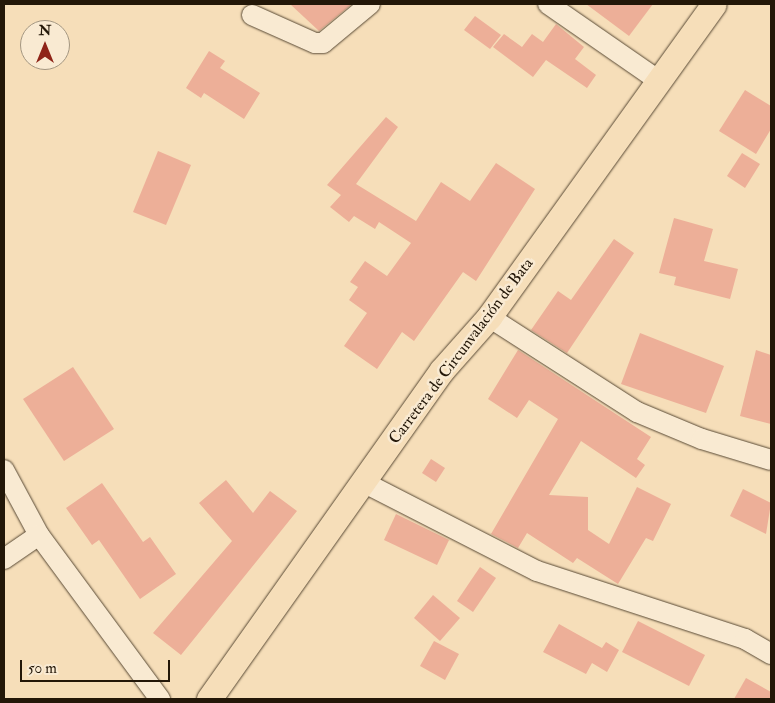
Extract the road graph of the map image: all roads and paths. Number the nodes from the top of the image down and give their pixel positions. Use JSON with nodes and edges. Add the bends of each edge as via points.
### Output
{"nodes":[{"id":1,"x":370,"y":4,"type":"edge"},
{"id":2,"x":548,"y":4,"type":"edge"},
{"id":3,"x":714,"y":4,"type":"edge"},
{"id":4,"x":252,"y":15,"type":"dead end"},
{"id":5,"x":658,"y":81,"type":"junction"},
{"id":6,"x":489,"y":317,"type":"junction"},
{"id":7,"x":771,"y":460,"type":"edge"},
{"id":8,"x":4,"y":470,"type":"edge"},
{"id":9,"x":363,"y":482,"type":"junction"},
{"id":10,"x":39,"y":535,"type":"junction"},
{"id":11,"x":4,"y":559,"type":"edge"},
{"id":12,"x":771,"y":654,"type":"edge"},
{"id":13,"x":160,"y":699,"type":"edge"},
{"id":14,"x":209,"y":699,"type":"edge"}],
"edges":[{"from":1,"to":4,"type":"street","via":[[323,43],[315,44]]},
{"from":2,"to":5,"type":"street"},
{"from":3,"to":5,"type":"main road","name":"Carretera de Circunvalación de Bata"},
{"from":5,"to":6,"type":"main road","name":"Carretera de Circunvalación de Bata"},
{"from":6,"to":7,"type":"street","via":[[637,412],[702,439]]},
{"from":6,"to":9,"type":"main road","name":"Carretera de Circunvalación de Bata","via":[[442,370]]},
{"from":8,"to":10,"type":"street"},
{"from":9,"to":12,"type":"street","via":[[537,571],[745,640]]},
{"from":9,"to":14,"type":"main road","name":"Carretera de Circunvalación de Bata"},
{"from":10,"to":11,"type":"street"},
{"from":10,"to":13,"type":"street"}]}
